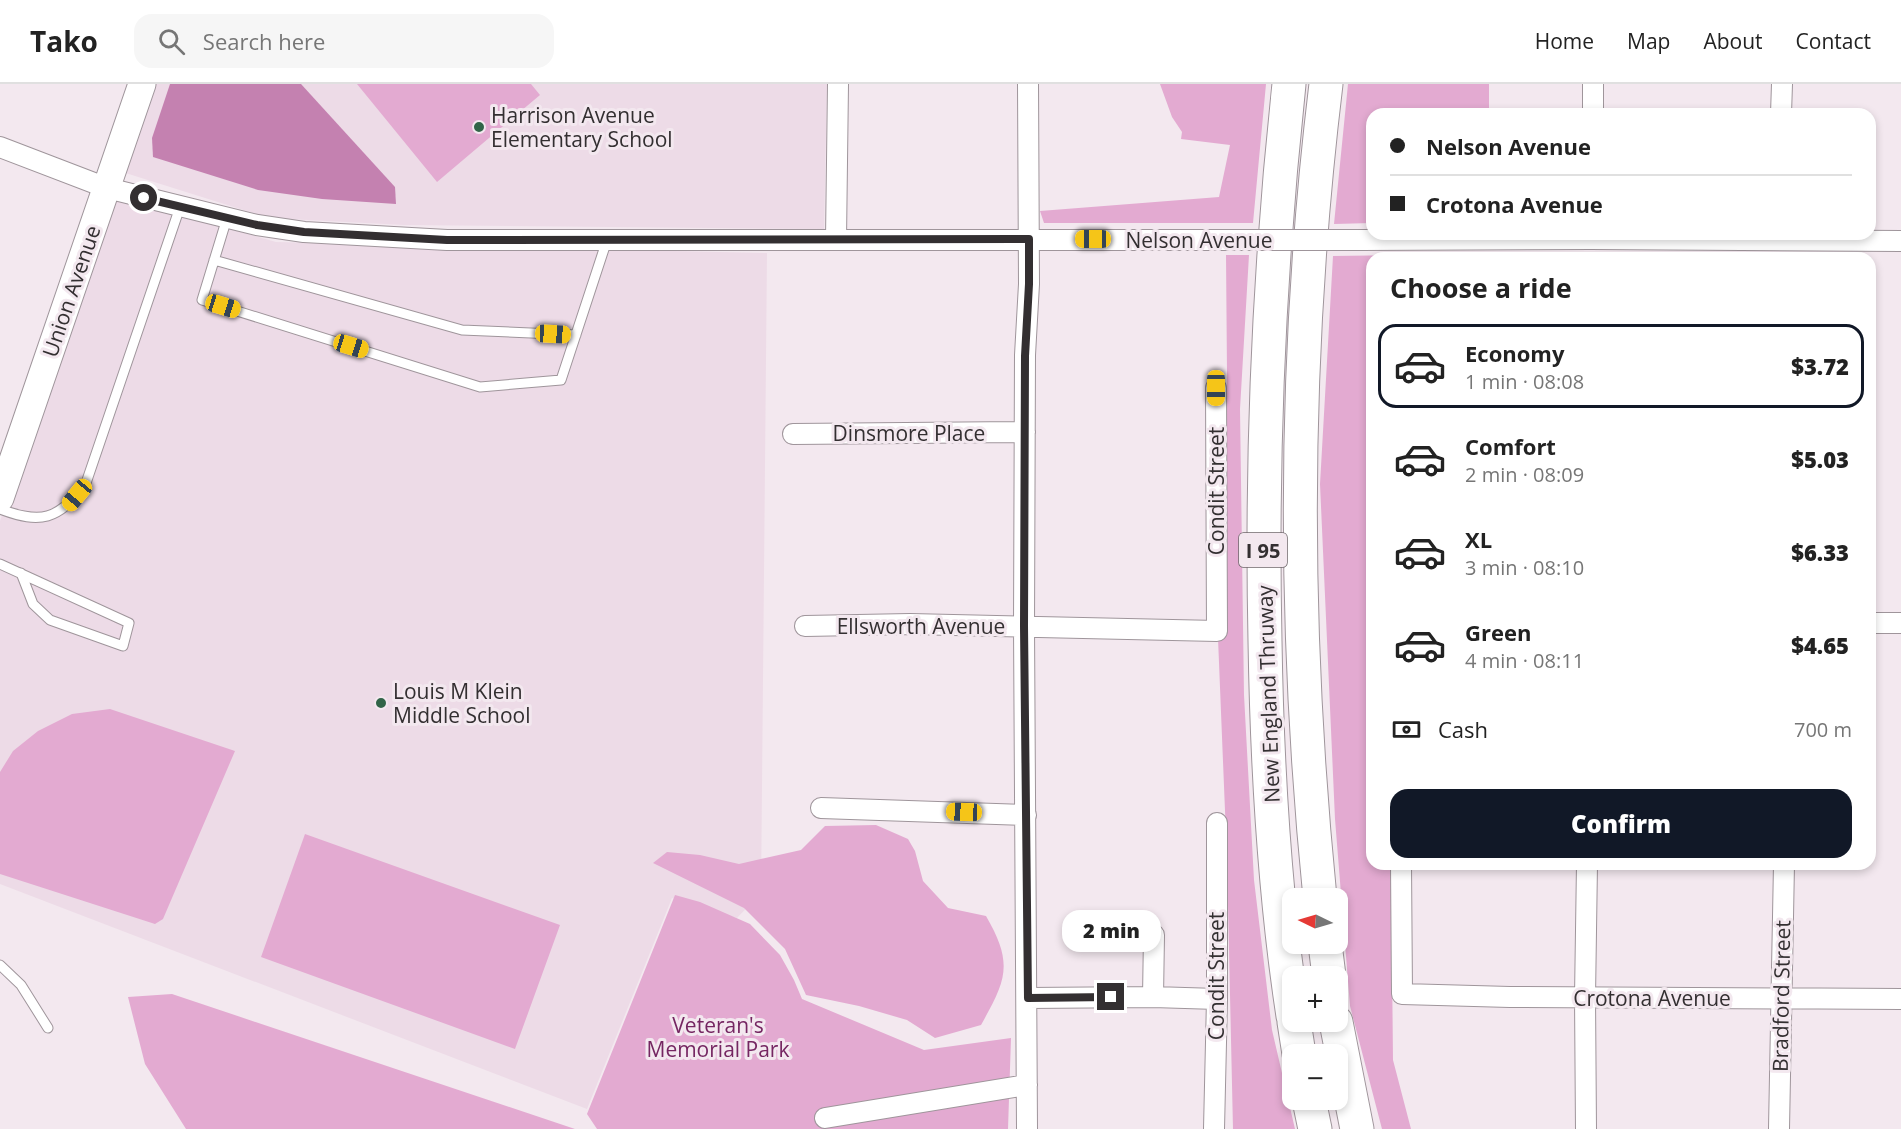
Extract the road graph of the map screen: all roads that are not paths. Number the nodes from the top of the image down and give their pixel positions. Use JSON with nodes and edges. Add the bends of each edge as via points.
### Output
{"nodes":[{"id":1,"x":142,"y":84,"type":"edge"},
{"id":2,"x":838,"y":84,"type":"edge"},
{"id":3,"x":1028,"y":84,"type":"edge"},
{"id":4,"x":1289,"y":84,"type":"edge"},
{"id":5,"x":1326,"y":84,"type":"edge"},
{"id":6,"x":1593,"y":84,"type":"edge"},
{"id":7,"x":1782,"y":84,"type":"edge"},
{"id":8,"x":1593,"y":108,"type":"edge"},
{"id":9,"x":1781,"y":108,"type":"edge"},
{"id":10,"x":0,"y":147,"type":"edge"},
{"id":11,"x":107,"y":188,"type":"junction"},
{"id":12,"x":180,"y":207,"type":"junction"},
{"id":13,"x":227,"y":218,"type":"junction"},
{"id":14,"x":836,"y":239,"type":"junction"},
{"id":15,"x":1029,"y":239,"type":"junction"},
{"id":16,"x":608,"y":240,"type":"junction"},
{"id":17,"x":1901,"y":241,"type":"edge"},
{"id":18,"x":1591,"y":244,"type":"edge"},
{"id":19,"x":1781,"y":244,"type":"edge"},
{"id":20,"x":214,"y":260,"type":"junction"},
{"id":21,"x":576,"y":335,"type":"junction"},
{"id":22,"x":1216,"y":388,"type":"dead end"},
{"id":23,"x":1025,"y":432,"type":"junction"},
{"id":24,"x":793,"y":434,"type":"dead end"},
{"id":25,"x":4,"y":470,"type":"edge"},
{"id":26,"x":0,"y":498,"type":"edge"},
{"id":27,"x":0,"y":509,"type":"edge"},
{"id":28,"x":0,"y":564,"type":"edge"},
{"id":29,"x":21,"y":573,"type":"junction"},
{"id":30,"x":1876,"y":623,"type":"edge"},
{"id":31,"x":1901,"y":623,"type":"edge"},
{"id":32,"x":805,"y":626,"type":"dead end"},
{"id":33,"x":1024,"y":626,"type":"junction"},
{"id":34,"x":1217,"y":631,"type":"joint"},
{"id":35,"x":821,"y":808,"type":"dead end"},
{"id":36,"x":1026,"y":814,"type":"junction"},
{"id":37,"x":1217,"y":823,"type":"dead end"},
{"id":38,"x":1401,"y":870,"type":"edge"},
{"id":39,"x":1587,"y":870,"type":"edge"},
{"id":40,"x":1784,"y":870,"type":"edge"},
{"id":41,"x":1319,"y":888,"type":"edge"},
{"id":42,"x":1154,"y":935,"type":"dead end"},
{"id":43,"x":0,"y":965,"type":"edge"},
{"id":44,"x":1287,"y":966,"type":"edge"},
{"id":45,"x":1153,"y":997,"type":"junction"},
{"id":46,"x":1585,"y":997,"type":"junction"},
{"id":47,"x":1028,"y":998,"type":"junction"},
{"id":48,"x":1781,"y":998,"type":"junction"},
{"id":49,"x":1217,"y":999,"type":"junction"},
{"id":50,"x":1901,"y":999,"type":"edge"},
{"id":51,"x":48,"y":1028,"type":"dead end"},
{"id":52,"x":1338,"y":1032,"type":"edge"},
{"id":53,"x":1027,"y":1085,"type":"junction"},
{"id":54,"x":1310,"y":1110,"type":"edge"},
{"id":55,"x":825,"y":1118,"type":"dead end"},
{"id":56,"x":1027,"y":1129,"type":"edge"},
{"id":57,"x":1214,"y":1129,"type":"edge"},
{"id":58,"x":1315,"y":1129,"type":"edge"},
{"id":59,"x":1358,"y":1129,"type":"edge"},
{"id":60,"x":1586,"y":1129,"type":"edge"},
{"id":61,"x":1779,"y":1129,"type":"edge"}],
"edges":[{"from":1,"to":11,"type":"street","name":"Union Avenue"},
{"from":2,"to":14,"type":"street"},
{"from":3,"to":15,"type":"street"},
{"from":4,"to":44,"type":"highway","name":"New England Thruway","number":"I 95","via":[[1268,329],[1263,509],[1271,798]]},
{"from":5,"to":41,"type":"highway","name":"New England Thruway","number":"I 95","via":[[1309,275],[1301,475],[1305,696]]},
{"from":6,"to":8,"type":"street"},
{"from":7,"to":9,"type":"street"},
{"from":10,"to":11,"type":"street","name":"Nelson Avenue"},
{"from":11,"to":12,"type":"street","name":"Nelson Avenue"},
{"from":11,"to":25,"type":"street","name":"Union Avenue"},
{"from":12,"to":13,"type":"street","name":"Nelson Avenue"},
{"from":12,"to":27,"type":"lane","via":[[85,486],[69,505],[45,518],[21,517]]},
{"from":13,"to":16,"type":"street","name":"Nelson Avenue","via":[[304,232],[436,240]]},
{"from":13,"to":20,"type":"lane"},
{"from":14,"to":15,"type":"street","name":"Nelson Avenue"},
{"from":14,"to":16,"type":"street","name":"Nelson Avenue"},
{"from":15,"to":18,"type":"street","name":"Nelson Avenue","bridge":true},
{"from":15,"to":23,"type":"street"},
{"from":16,"to":21,"type":"lane"},
{"from":17,"to":19,"type":"street","name":"Nelson Avenue"},
{"from":18,"to":19,"type":"street","name":"Nelson Avenue"},
{"from":20,"to":21,"type":"lane","via":[[462,330]]},
{"from":20,"to":21,"type":"lane","via":[[202,300],[480,387],[561,380]]},
{"from":22,"to":34,"type":"street","name":"Condit Street"},
{"from":23,"to":24,"type":"street","name":"Dinsmore Place"},
{"from":23,"to":33,"type":"street"},
{"from":25,"to":26,"type":"street","name":"Union Avenue"},
{"from":28,"to":29,"type":"lane"},
{"from":29,"to":29,"type":"lane","via":[[33,604],[50,620],[123,646],[129,623]]},
{"from":30,"to":31,"type":"street"},
{"from":32,"to":33,"type":"street","name":"Ellsworth Avenue"},
{"from":33,"to":34,"type":"street","name":"Ellsworth Avenue"},
{"from":33,"to":36,"type":"street"},
{"from":35,"to":36,"type":"street"},
{"from":36,"to":47,"type":"street"},
{"from":37,"to":49,"type":"street","name":"Condit Street"},
{"from":38,"to":46,"type":"street","name":"Crotona Avenue","via":[[1402,994]]},
{"from":39,"to":46,"type":"street"},
{"from":40,"to":48,"type":"street","name":"Bradford Street"},
{"from":42,"to":45,"type":"street"},
{"from":43,"to":51,"type":"lane","via":[[21,985]]},
{"from":45,"to":47,"type":"street"},
{"from":45,"to":49,"type":"street"},
{"from":46,"to":48,"type":"street","name":"Crotona Avenue"},
{"from":46,"to":60,"type":"street"},
{"from":47,"to":53,"type":"street"},
{"from":48,"to":50,"type":"street","name":"Crotona Avenue"},
{"from":48,"to":61,"type":"street","name":"Bradford Street"},
{"from":49,"to":57,"type":"street","name":"Condit Street"},
{"from":52,"to":59,"type":"highway"},
{"from":53,"to":55,"type":"street"},
{"from":53,"to":56,"type":"street"},
{"from":54,"to":58,"type":"highway"}]}
